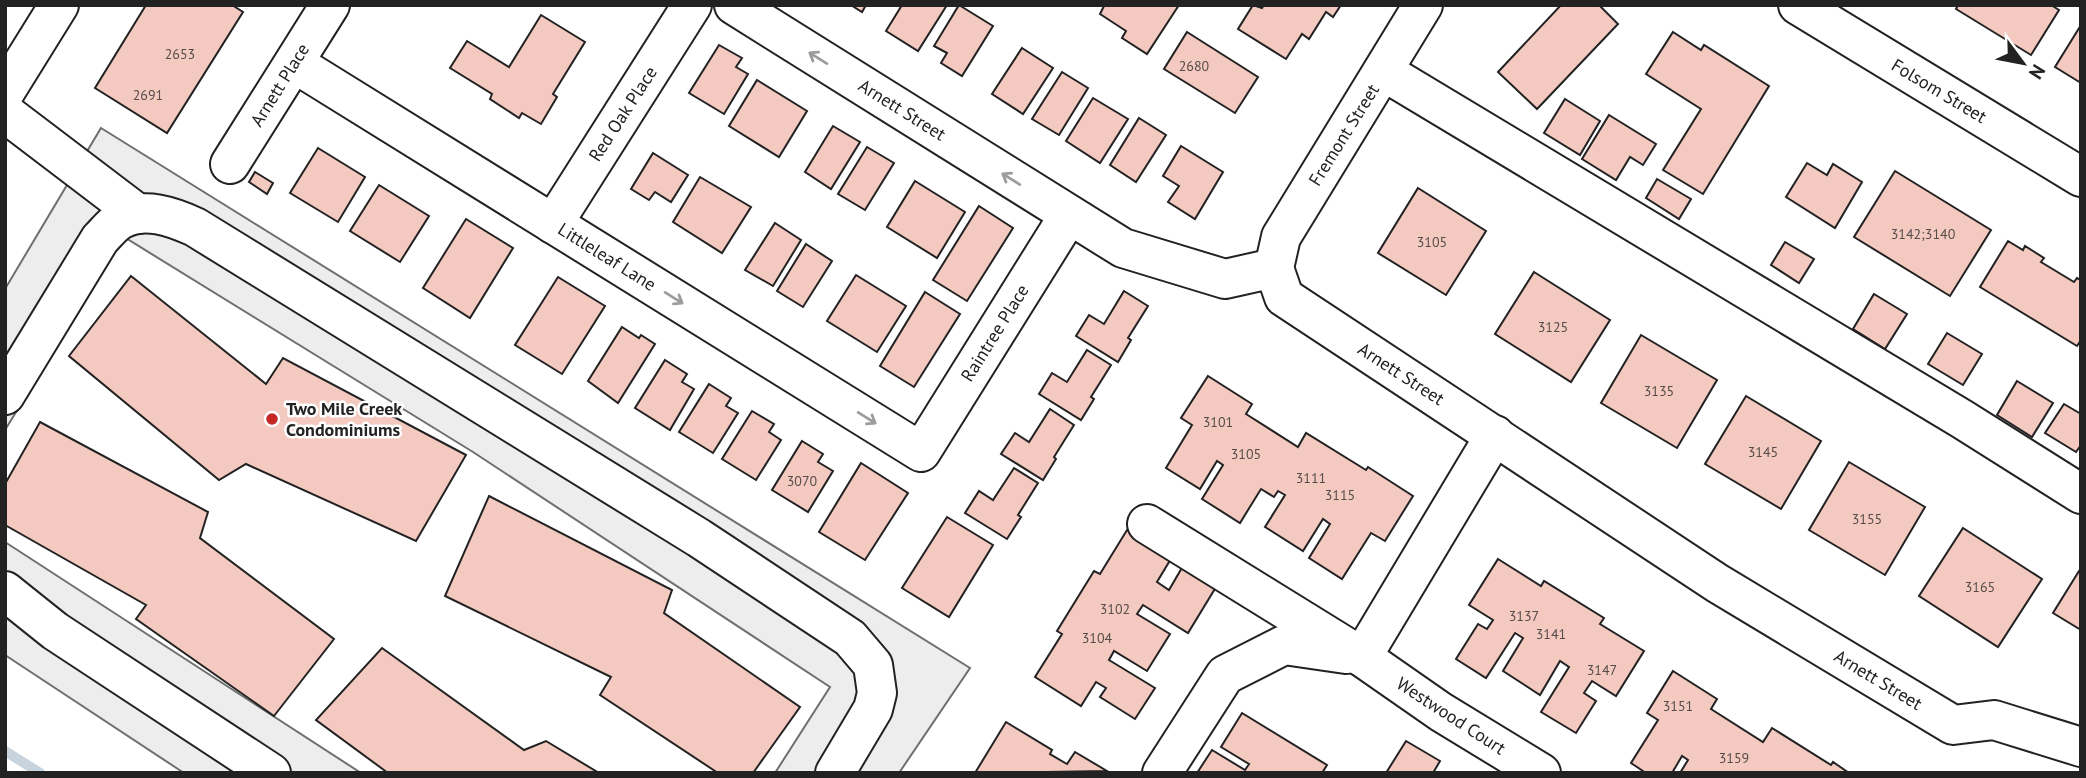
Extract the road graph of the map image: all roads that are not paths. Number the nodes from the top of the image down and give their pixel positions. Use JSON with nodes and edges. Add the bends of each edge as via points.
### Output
{"nodes":[{"id":1,"x":59,"y":5,"type":"edge"},
{"id":2,"x":330,"y":5,"type":"edge"},
{"id":3,"x":692,"y":5,"type":"edge"},
{"id":4,"x":734,"y":5,"type":"edge"},
{"id":5,"x":1423,"y":5,"type":"edge"},
{"id":6,"x":1798,"y":5,"type":"edge"},
{"id":7,"x":294,"y":63,"type":"junction"},
{"id":8,"x":1383,"y":71,"type":"junction"},
{"id":9,"x":5,"y":92,"type":"edge"},
{"id":10,"x":5,"y":113,"type":"edge"},
{"id":11,"x":230,"y":164,"type":"dead end"},
{"id":12,"x":2081,"y":177,"type":"edge"},
{"id":13,"x":138,"y":214,"type":"junction"},
{"id":14,"x":1069,"y":215,"type":"junction"},
{"id":15,"x":553,"y":224,"type":"junction"},
{"id":16,"x":1274,"y":268,"type":"junction"},
{"id":17,"x":5,"y":395,"type":"edge"},
{"id":18,"x":1495,"y":435,"type":"junction"},
{"id":19,"x":921,"y":452,"type":"joint"},
{"id":20,"x":2081,"y":494,"type":"edge"},
{"id":21,"x":1147,"y":524,"type":"dead end"},
{"id":22,"x":5,"y":591,"type":"edge"},
{"id":23,"x":1362,"y":657,"type":"junction"},
{"id":24,"x":2081,"y":747,"type":"edge"},
{"id":25,"x":271,"y":773,"type":"edge"},
{"id":26,"x":835,"y":773,"type":"edge"},
{"id":27,"x":1162,"y":773,"type":"edge"},
{"id":28,"x":1541,"y":773,"type":"edge"}],
"edges":[{"from":1,"to":9,"type":"street"},
{"from":2,"to":7,"type":"street","name":"Arnett Place"},
{"from":3,"to":15,"type":"street","name":"Red Oak Place"},
{"from":14,"to":4,"type":"street","name":"Arnett Street","one_way":true},
{"from":5,"to":8,"type":"street","name":"Fremont Street"},
{"from":6,"to":12,"type":"street","name":"Folsom Street"},
{"from":7,"to":11,"type":"street","name":"Arnett Place"},
{"from":7,"to":15,"type":"street","name":"Littleleaf Lane"},
{"from":8,"to":16,"type":"street","name":"Fremont Street","via":[[1281,237]]},
{"from":8,"to":20,"type":"street"},
{"from":10,"to":13,"type":"street"},
{"from":13,"to":17,"type":"street","via":[[120,220],[100,239]]},
{"from":13,"to":26,"type":"street","via":[[176,219],[241,253],[699,538],[850,638],[873,665],[877,694],[873,709]]},
{"from":14,"to":16,"type":"street","name":"Arnett Street","via":[[1123,248],[1225,279]]},
{"from":14,"to":19,"type":"street","name":"Raintree Place"},
{"from":15,"to":19,"type":"street","name":"Littleleaf Lane","one_way":true},
{"from":16,"to":18,"type":"street","name":"Arnett Street","via":[[1284,297]]},
{"from":18,"to":23,"type":"street"},
{"from":18,"to":24,"type":"street","name":"Arnett Street","via":[[1717,583],[1953,725],[1994,720]]},
{"from":21,"to":23,"type":"street","name":"Westwood Court"},
{"from":22,"to":25,"type":"street","via":[[55,631]]},
{"from":23,"to":27,"type":"street","via":[[1284,645],[1225,676]]},
{"from":23,"to":28,"type":"street","name":"Westwood Court"}]}
